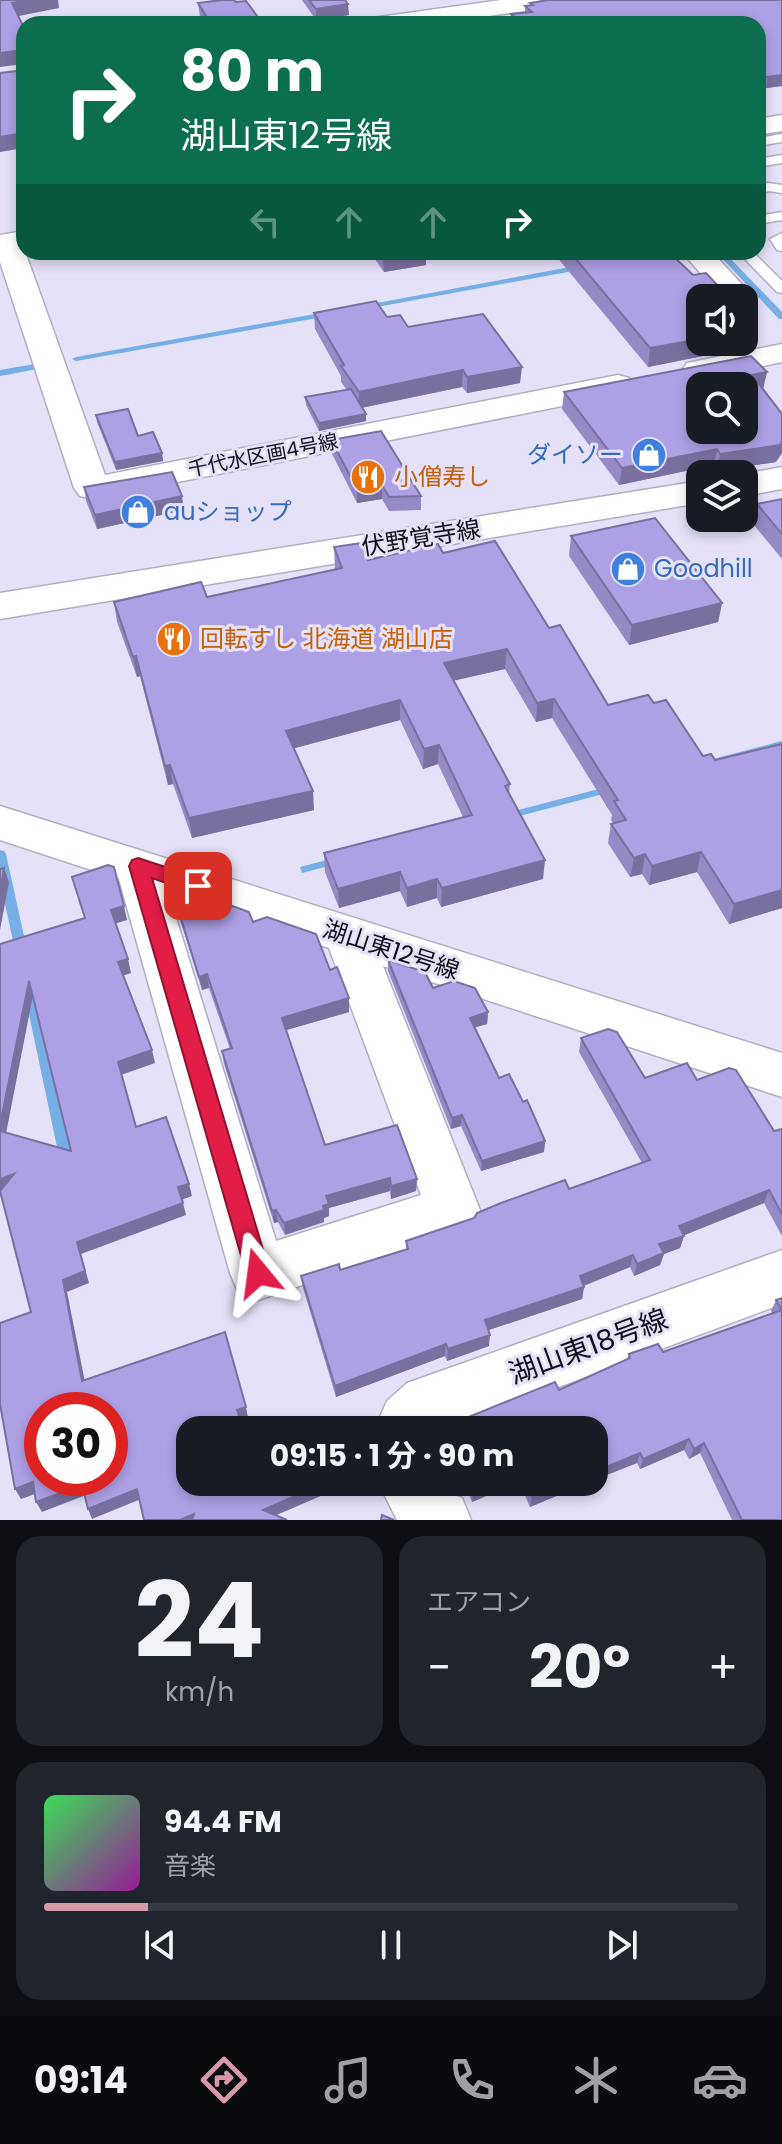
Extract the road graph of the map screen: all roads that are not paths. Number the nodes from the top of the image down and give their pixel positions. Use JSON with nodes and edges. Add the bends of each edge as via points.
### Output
{"nodes":[{"id":1,"x":553,"y":0,"type":"edge"},
{"id":2,"x":467,"y":12,"type":"edge"},
{"id":3,"x":438,"y":16,"type":"edge"},
{"id":4,"x":782,"y":237,"type":"edge"},
{"id":5,"x":782,"y":247,"type":"edge"},
{"id":6,"x":17,"y":260,"type":"edge"},
{"id":7,"x":703,"y":260,"type":"edge"},
{"id":8,"x":754,"y":260,"type":"edge"},
{"id":9,"x":725,"y":284,"type":"edge"},
{"id":10,"x":780,"y":284,"type":"edge"},
{"id":11,"x":782,"y":353,"type":"edge"},
{"id":12,"x":782,"y":478,"type":"edge"},
{"id":13,"x":758,"y":482,"type":"edge"},
{"id":14,"x":686,"y":494,"type":"edge"},
{"id":15,"x":0,"y":606,"type":"edge"},
{"id":16,"x":0,"y":823,"type":"edge"},
{"id":17,"x":138,"y":866,"type":"junction"},
{"id":18,"x":348,"y":936,"type":"junction"},
{"id":19,"x":782,"y":1075,"type":"edge"},
{"id":20,"x":782,"y":1277,"type":"edge"},
{"id":21,"x":415,"y":1416,"type":"edge"},
{"id":22,"x":417,"y":1496,"type":"edge"},
{"id":23,"x":440,"y":1520,"type":"edge"}],
"edges":[{"from":1,"to":2,"type":"main road"},
{"from":2,"to":3,"type":"main road"},
{"from":4,"to":5,"type":"lane","via":[[777,239]]},
{"from":6,"to":11,"type":"street","name":"千代水区画4号線","via":[[92,488]]},
{"from":7,"to":9,"type":"street"},
{"from":8,"to":10,"type":"lane"},
{"from":12,"to":13,"type":"main road"},
{"from":14,"to":15,"type":"main road","name":"伏野覚寺線"},
{"from":16,"to":17,"type":"street","name":"湖山東12号線"},
{"from":17,"to":18,"type":"street","name":"湖山東12号線"},
{"from":17,"to":18,"type":"street","via":[[258,1273],[453,1210]]},
{"from":18,"to":19,"type":"street","name":"湖山東12号線"},
{"from":20,"to":21,"type":"street","name":"湖山東18号線","via":[[428,1404]]},
{"from":22,"to":23,"type":"street","via":[[430,1516]]}]}
